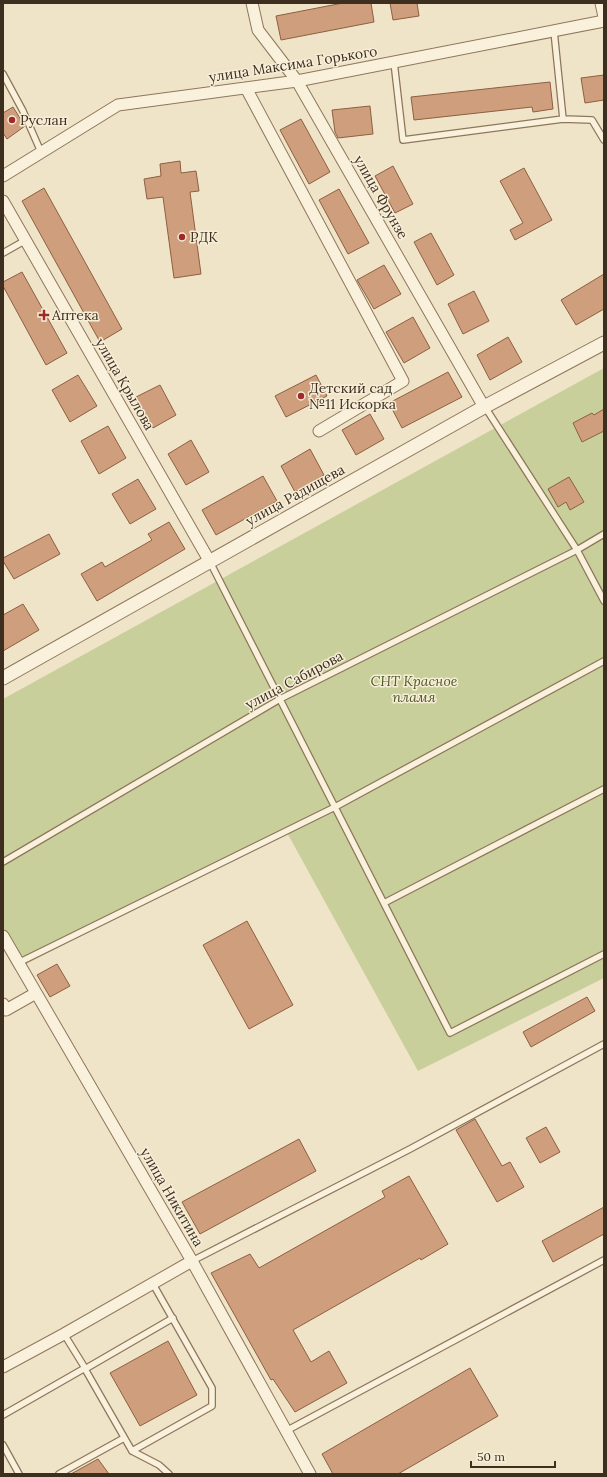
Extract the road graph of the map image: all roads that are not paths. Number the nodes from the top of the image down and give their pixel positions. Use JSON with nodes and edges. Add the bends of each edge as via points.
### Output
{"nodes":[{"id":1,"x":252,"y":3,"type":"edge"},
{"id":2,"x":601,"y":3,"type":"edge"},
{"id":3,"x":604,"y":17,"type":"edge"},
{"id":4,"x":604,"y":21,"type":"edge"},
{"id":5,"x":554,"y":31,"type":"junction"},
{"id":6,"x":394,"y":62,"type":"junction"},
{"id":7,"x":3,"y":74,"type":"edge"},
{"id":8,"x":297,"y":81,"type":"junction"},
{"id":9,"x":246,"y":88,"type":"junction"},
{"id":10,"x":563,"y":119,"type":"junction"},
{"id":11,"x":604,"y":140,"type":"edge"},
{"id":12,"x":42,"y":152,"type":"junction"},
{"id":13,"x":3,"y":176,"type":"edge"},
{"id":14,"x":3,"y":201,"type":"edge"},
{"id":15,"x":26,"y":240,"type":"junction"},
{"id":16,"x":3,"y":253,"type":"edge"},
{"id":17,"x":604,"y":343,"type":"edge"},
{"id":18,"x":484,"y":407,"type":"junction"},
{"id":19,"x":319,"y":431,"type":"dead end"},
{"id":20,"x":604,"y":534,"type":"edge"},
{"id":21,"x":576,"y":550,"type":"junction"},
{"id":22,"x":210,"y":562,"type":"junction"},
{"id":23,"x":604,"y":601,"type":"edge"},
{"id":24,"x":604,"y":661,"type":"edge"},
{"id":25,"x":3,"y":678,"type":"edge"},
{"id":26,"x":280,"y":699,"type":"junction"},
{"id":27,"x":604,"y":789,"type":"edge"},
{"id":28,"x":335,"y":807,"type":"junction"},
{"id":29,"x":3,"y":862,"type":"edge"},
{"id":30,"x":384,"y":903,"type":"junction"},
{"id":31,"x":3,"y":936,"type":"edge"},
{"id":32,"x":604,"y":954,"type":"edge"},
{"id":33,"x":18,"y":963,"type":"junction"},
{"id":34,"x":36,"y":993,"type":"junction"},
{"id":35,"x":4,"y":1009,"type":"edge"},
{"id":36,"x":604,"y":1044,"type":"edge"},
{"id":37,"x":604,"y":1260,"type":"edge"},
{"id":38,"x":192,"y":1261,"type":"junction"},
{"id":39,"x":153,"y":1284,"type":"junction"},
{"id":40,"x":173,"y":1318,"type":"junction"},
{"id":41,"x":64,"y":1334,"type":"junction"},
{"id":42,"x":3,"y":1367,"type":"edge"},
{"id":43,"x":84,"y":1369,"type":"junction"},
{"id":44,"x":3,"y":1415,"type":"edge"},
{"id":45,"x":286,"y":1431,"type":"junction"},
{"id":46,"x":124,"y":1438,"type":"junction"},
{"id":47,"x":3,"y":1445,"type":"edge"},
{"id":48,"x":132,"y":1451,"type":"junction"},
{"id":49,"x":19,"y":1474,"type":"edge"},
{"id":50,"x":60,"y":1474,"type":"edge"},
{"id":51,"x":168,"y":1474,"type":"edge"},
{"id":52,"x":310,"y":1474,"type":"edge"}],
"edges":[{"from":1,"to":8,"type":"street","name":"улица Фрунзе","via":[[258,30]]},
{"from":2,"to":3,"type":"street"},
{"from":4,"to":5,"type":"street","name":"улица Максима Горького"},
{"from":5,"to":6,"type":"street","name":"улица Максима Горького"},
{"from":5,"to":10,"type":"lane"},
{"from":6,"to":8,"type":"street","name":"улица Максима Горького"},
{"from":6,"to":10,"type":"lane","via":[[403,140]]},
{"from":7,"to":12,"type":"lane","via":[[24,111]]},
{"from":8,"to":9,"type":"street","name":"улица Максима Горького"},
{"from":8,"to":18,"type":"street","name":"улица Фрунзе"},
{"from":9,"to":12,"type":"street","name":"улица Максима Горького","via":[[118,105]]},
{"from":9,"to":19,"type":"street","via":[[403,381]]},
{"from":10,"to":11,"type":"lane","via":[[592,120]]},
{"from":12,"to":13,"type":"street","name":"улица Максима Горького"},
{"from":14,"to":15,"type":"street","name":"улица Крылова"},
{"from":15,"to":16,"type":"lane"},
{"from":15,"to":22,"type":"street","name":"улица Крылова"},
{"from":17,"to":18,"type":"street","name":"улица Радищева"},
{"from":18,"to":21,"type":"lane"},
{"from":18,"to":22,"type":"street","name":"улица Радищева"},
{"from":20,"to":21,"type":"lane","name":"улица Сабирова"},
{"from":21,"to":23,"type":"lane"},
{"from":21,"to":26,"type":"lane","name":"улица Сабирова"},
{"from":22,"to":25,"type":"street","name":"улица Радищева"},
{"from":22,"to":26,"type":"lane"},
{"from":24,"to":28,"type":"lane"},
{"from":26,"to":28,"type":"lane"},
{"from":26,"to":29,"type":"lane","name":"улица Сабирова"},
{"from":27,"to":30,"type":"lane"},
{"from":28,"to":30,"type":"lane"},
{"from":28,"to":33,"type":"lane"},
{"from":30,"to":32,"type":"lane","via":[[450,1033]]},
{"from":31,"to":33,"type":"street","name":"улица Никитина"},
{"from":33,"to":34,"type":"street","name":"улица Никитина"},
{"from":34,"to":35,"type":"street"},
{"from":34,"to":38,"type":"street","name":"улица Никитина"},
{"from":36,"to":38,"type":"lane","via":[[410,1149]]},
{"from":37,"to":45,"type":"lane"},
{"from":38,"to":39,"type":"street"},
{"from":38,"to":45,"type":"street","name":"улица Никитина"},
{"from":39,"to":40,"type":"lane"},
{"from":39,"to":41,"type":"street"},
{"from":40,"to":43,"type":"lane"},
{"from":40,"to":48,"type":"lane","via":[[212,1388],[212,1406]]},
{"from":41,"to":42,"type":"street"},
{"from":41,"to":43,"type":"lane"},
{"from":43,"to":44,"type":"lane"},
{"from":43,"to":46,"type":"lane"},
{"from":45,"to":52,"type":"street","name":"улица Никитина"},
{"from":46,"to":48,"type":"lane"},
{"from":46,"to":50,"type":"lane"},
{"from":47,"to":49,"type":"lane"},
{"from":48,"to":51,"type":"lane","via":[[159,1465]]}]}
